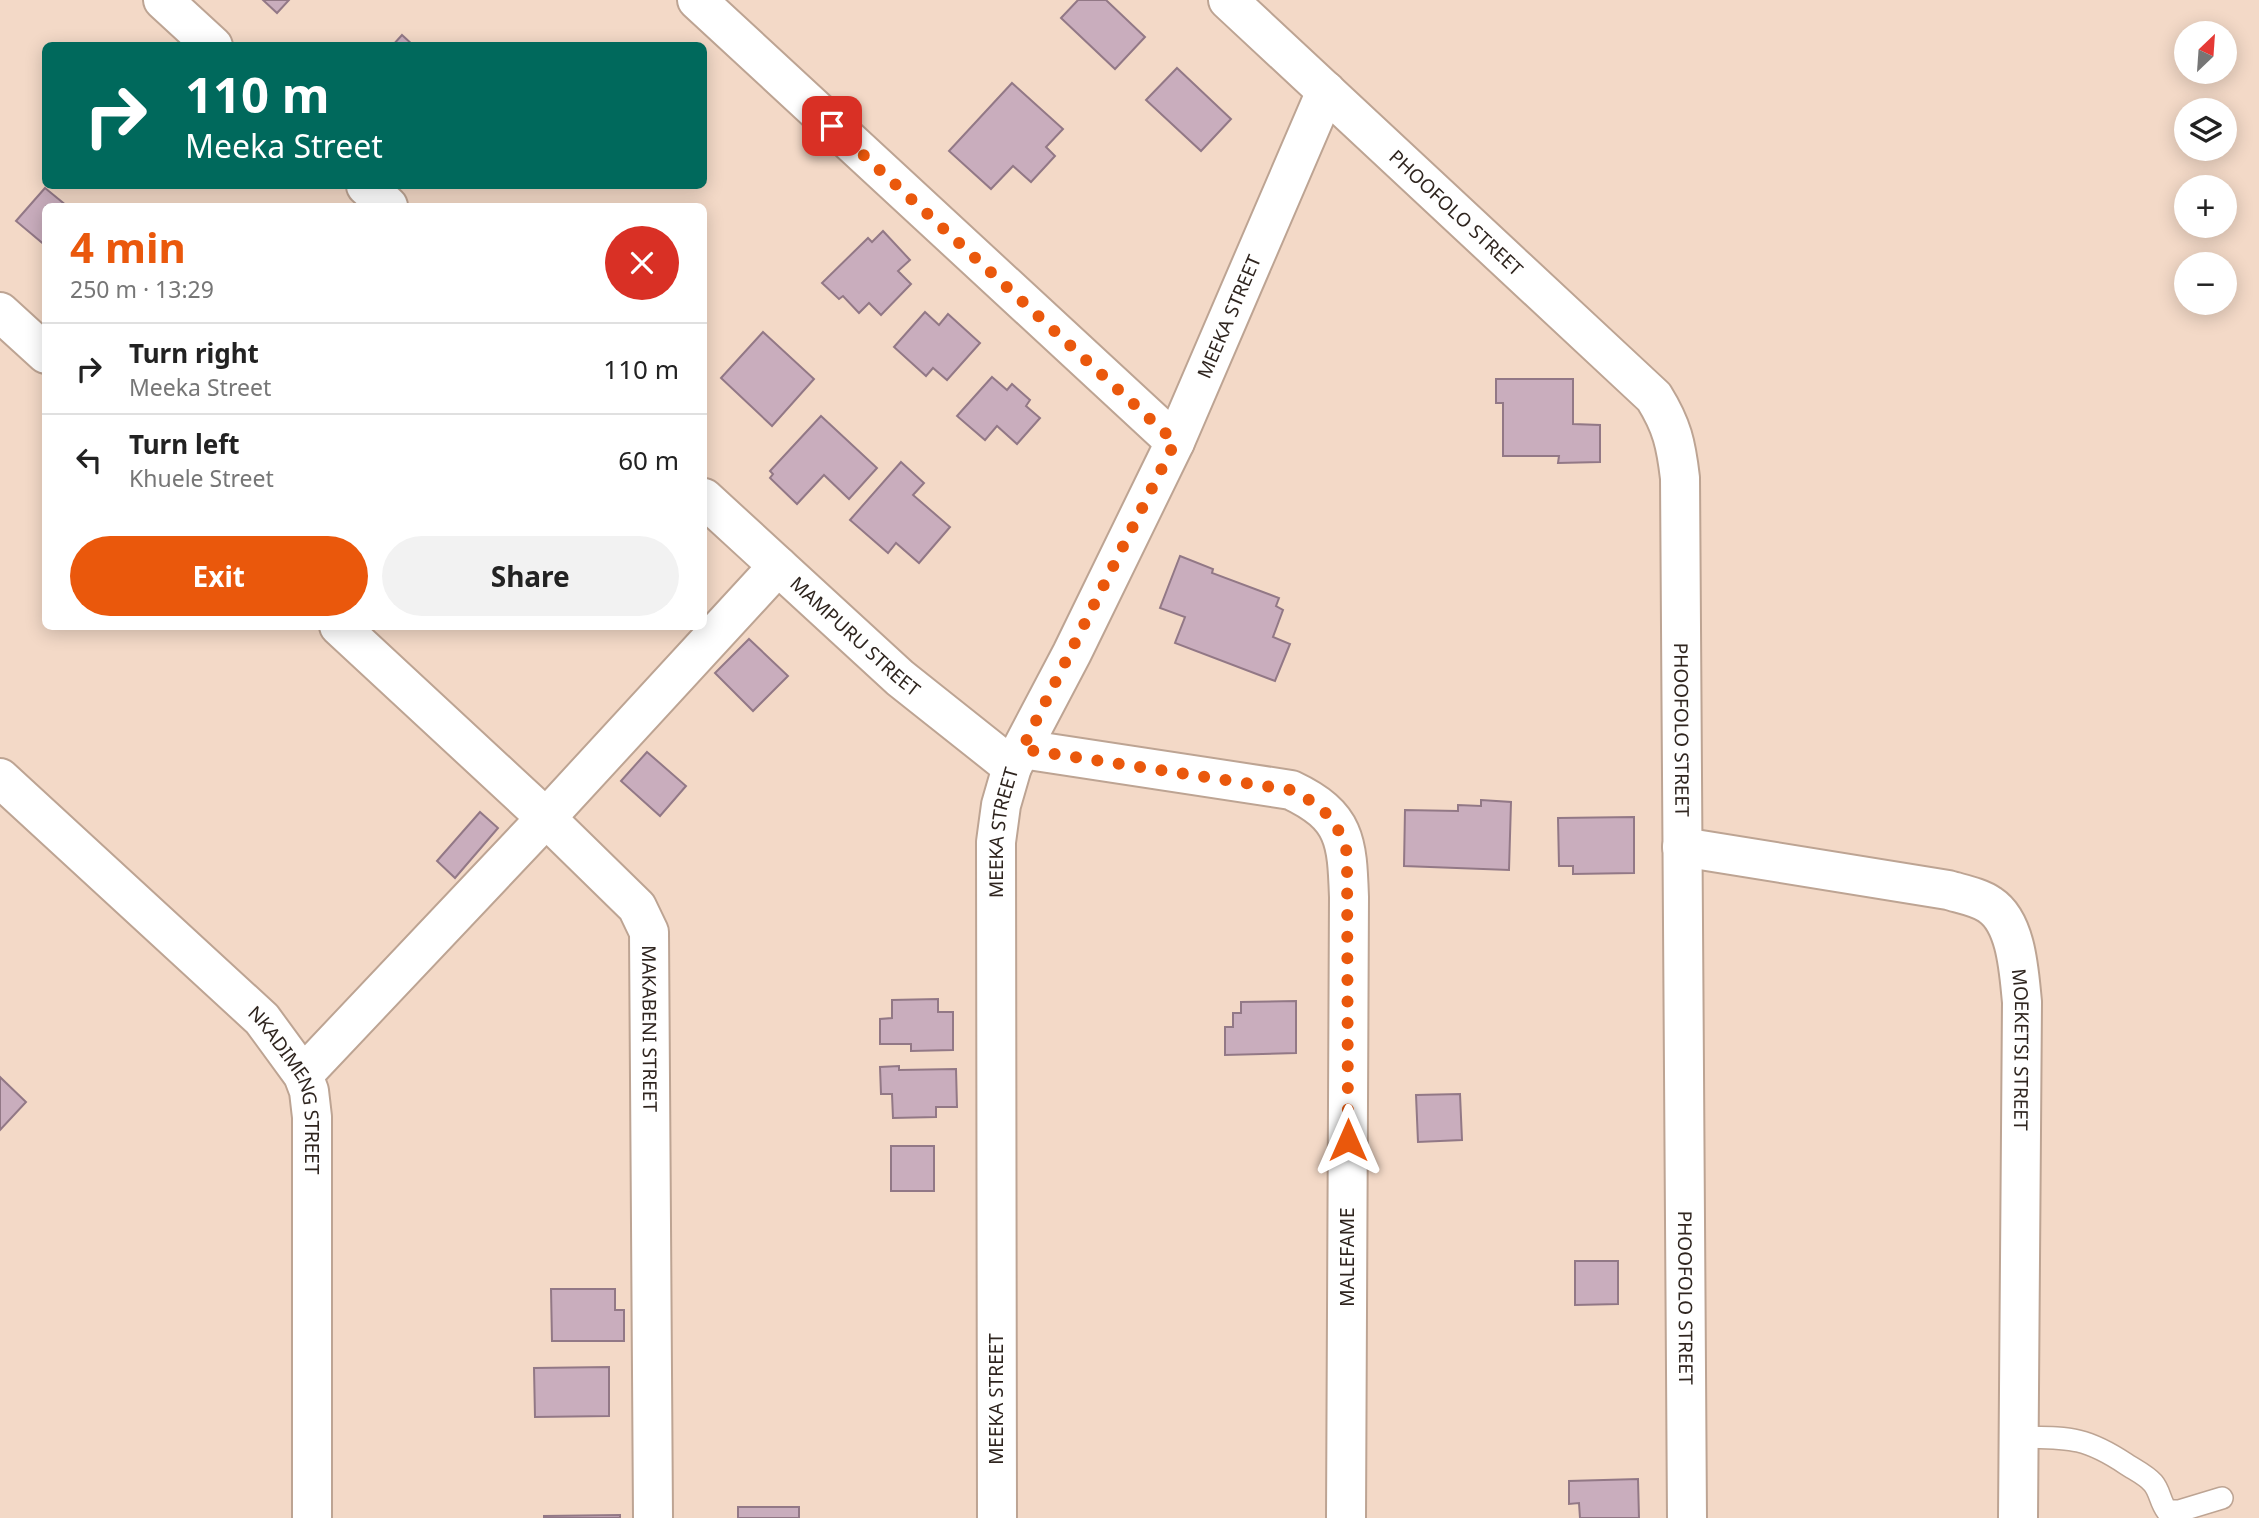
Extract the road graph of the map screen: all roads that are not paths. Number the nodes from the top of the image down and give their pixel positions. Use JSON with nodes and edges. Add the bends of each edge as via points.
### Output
{"nodes":[{"id":1,"x":163,"y":0,"type":"edge"},
{"id":2,"x":697,"y":0,"type":"edge"},
{"id":3,"x":1228,"y":0,"type":"edge"},
{"id":4,"x":209,"y":42,"type":"edge"},
{"id":5,"x":1326,"y":91,"type":"junction"},
{"id":6,"x":369,"y":189,"type":"edge"},
{"id":7,"x":385,"y":203,"type":"edge"},
{"id":8,"x":0,"y":312,"type":"edge"},
{"id":9,"x":42,"y":350,"type":"edge"},
{"id":10,"x":1175,"y":442,"type":"junction"},
{"id":11,"x":707,"y":501,"type":"edge"},
{"id":12,"x":778,"y":566,"type":"junction"},
{"id":13,"x":343,"y":630,"type":"edge"},
{"id":14,"x":1017,"y":758,"type":"junction"},
{"id":15,"x":0,"y":778,"type":"edge"},
{"id":16,"x":546,"y":818,"type":"junction"},
{"id":17,"x":1682,"y":847,"type":"junction"},
{"id":18,"x":303,"y":1074,"type":"junction"},
{"id":19,"x":2019,"y":1437,"type":"junction"},
{"id":20,"x":2222,"y":1498,"type":"dead end"},
{"id":21,"x":312,"y":1518,"type":"edge"},
{"id":22,"x":653,"y":1518,"type":"edge"},
{"id":23,"x":997,"y":1518,"type":"edge"},
{"id":24,"x":1346,"y":1518,"type":"edge"},
{"id":25,"x":1687,"y":1518,"type":"edge"},
{"id":26,"x":2018,"y":1518,"type":"edge"}],
"edges":[{"from":1,"to":4,"type":"street"},
{"from":2,"to":10,"type":"street"},
{"from":3,"to":5,"type":"street","name":"PHOOFOLO STREET"},
{"from":5,"to":10,"type":"street","name":"MEEKA STREET"},
{"from":5,"to":17,"type":"street","name":"PHOOFOLO STREET","via":[[1654,397],[1669,422],[1680,478]]},
{"from":6,"to":7,"type":"street"},
{"from":8,"to":9,"type":"street"},
{"from":10,"to":14,"type":"street","name":"MEEKA STREET"},
{"from":11,"to":12,"type":"street","name":"MAMPURU STREET"},
{"from":12,"to":14,"type":"street","name":"MAMPURU STREET","via":[[900,678]]},
{"from":12,"to":16,"type":"street"},
{"from":13,"to":16,"type":"street","name":"MAKABENI STREET"},
{"from":14,"to":23,"type":"street","name":"MEEKA STREET","via":[[1001,805],[996,842]]},
{"from":14,"to":24,"type":"street","name":"MALEFAME","via":[[1291,790],[1312,800],[1341,832],[1349,897]]},
{"from":15,"to":18,"type":"street","name":"NKADIMENG STREET","via":[[262,1019]]},
{"from":16,"to":18,"type":"street"},
{"from":16,"to":22,"type":"street","name":"MAKABENI STREET","via":[[637,907],[649,932]]},
{"from":17,"to":19,"type":"street","name":"MOEKETSI STREET","via":[[1948,890],[1990,905],[2007,926],[2017,957],[2022,1002]]},
{"from":17,"to":25,"type":"street","name":"PHOOFOLO STREET"},
{"from":18,"to":21,"type":"street","name":"NKADIMENG STREET","via":[[312,1117]]},
{"from":19,"to":20,"type":"lane","via":[[2072,1439],[2104,1450],[2151,1480],[2167,1511]]},
{"from":19,"to":26,"type":"street","name":"MOEKETSI STREET"}]}
